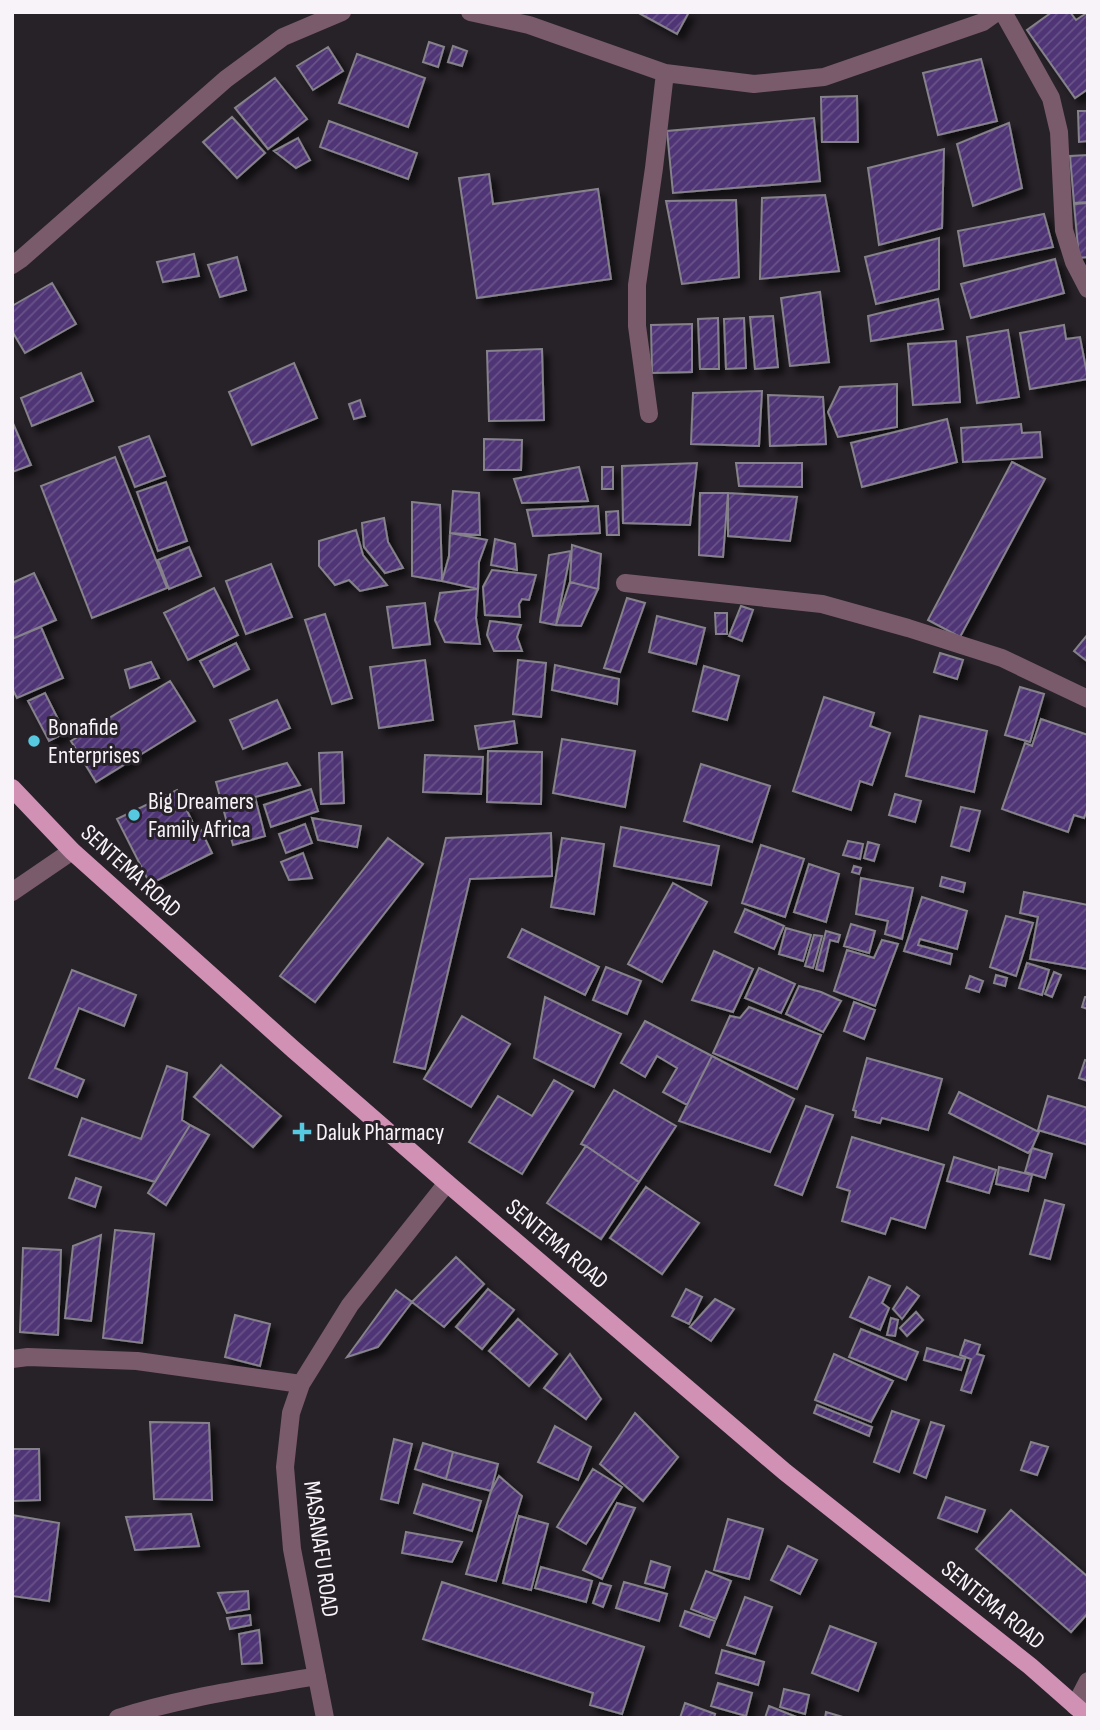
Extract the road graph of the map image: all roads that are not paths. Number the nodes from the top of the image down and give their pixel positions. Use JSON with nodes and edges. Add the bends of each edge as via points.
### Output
{"nodes":[{"id":1,"x":342,"y":12,"type":"edge"},
{"id":2,"x":470,"y":12,"type":"edge"},
{"id":3,"x":997,"y":12,"type":"edge"},
{"id":4,"x":1003,"y":12,"type":"edge"},
{"id":5,"x":665,"y":72,"type":"junction"},
{"id":6,"x":12,"y":265,"type":"edge"},
{"id":7,"x":1088,"y":289,"type":"edge"},
{"id":8,"x":649,"y":414,"type":"dead end"},
{"id":9,"x":625,"y":583,"type":"dead end"},
{"id":10,"x":1088,"y":699,"type":"edge"},
{"id":11,"x":12,"y":788,"type":"edge"},
{"id":12,"x":72,"y":851,"type":"junction"},
{"id":13,"x":12,"y":892,"type":"edge"},
{"id":14,"x":447,"y":1183,"type":"junction"},
{"id":15,"x":12,"y":1359,"type":"edge"},
{"id":16,"x":301,"y":1384,"type":"junction"},
{"id":17,"x":317,"y":1676,"type":"junction"},
{"id":18,"x":1088,"y":1681,"type":"edge"},
{"id":19,"x":1081,"y":1711,"type":"edge"},
{"id":20,"x":118,"y":1718,"type":"edge"},
{"id":21,"x":325,"y":1718,"type":"edge"}],
"edges":[{"from":1,"to":6,"type":"street","via":[[283,37],[226,79]]},
{"from":2,"to":5,"type":"street","via":[[529,25]]},
{"from":3,"to":5,"type":"street","via":[[983,22],[824,77],[754,84]]},
{"from":4,"to":7,"type":"street","via":[[1051,98],[1059,132],[1064,230]]},
{"from":5,"to":8,"type":"street","via":[[637,285],[637,326]]},
{"from":9,"to":10,"type":"street","via":[[822,604],[1002,658]]},
{"from":11,"to":12,"type":"main road","name":"SENTEMA ROAD"},
{"from":12,"to":13,"type":"street"},
{"from":12,"to":14,"type":"main road","name":"SENTEMA ROAD"},
{"from":14,"to":16,"type":"street","name":"MASANAFU ROAD","via":[[350,1305]]},
{"from":14,"to":19,"type":"main road","name":"SENTEMA ROAD","via":[[785,1472]]},
{"from":15,"to":16,"type":"street","via":[[137,1361]]},
{"from":16,"to":17,"type":"street","name":"MASANAFU ROAD","via":[[291,1413],[285,1467],[292,1549]]},
{"from":17,"to":20,"type":"street"},
{"from":17,"to":21,"type":"street","name":"MASANAFU ROAD"},
{"from":18,"to":19,"type":"street"}]}
